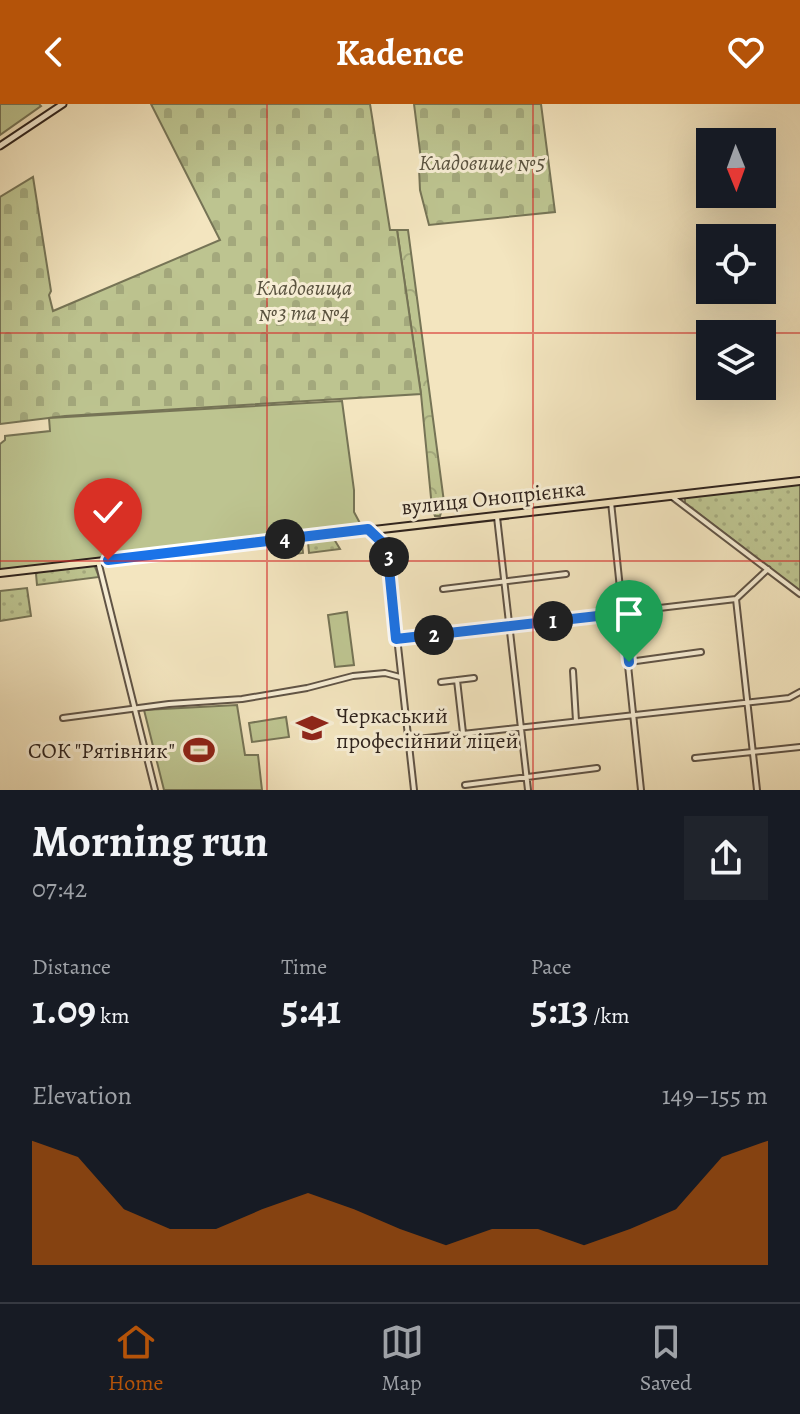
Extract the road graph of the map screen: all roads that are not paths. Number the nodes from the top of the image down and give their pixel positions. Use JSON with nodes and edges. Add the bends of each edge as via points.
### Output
{"nodes":[{"id":1,"x":63,"y":104,"type":"edge"},
{"id":2,"x":0,"y":146,"type":"edge"},
{"id":3,"x":800,"y":481,"type":"edge"},
{"id":4,"x":669,"y":495,"type":"junction"},
{"id":5,"x":611,"y":502,"type":"junction"},
{"id":6,"x":496,"y":515,"type":"junction"},
{"id":7,"x":368,"y":529,"type":"junction"},
{"id":8,"x":98,"y":561,"type":"junction"},
{"id":9,"x":768,"y":569,"type":"junction"},
{"id":10,"x":0,"y":573,"type":"edge"},
{"id":11,"x":566,"y":574,"type":"dead end"},
{"id":12,"x":504,"y":583,"type":"junction"},
{"id":13,"x":443,"y":589,"type":"dead end"},
{"id":14,"x":800,"y":594,"type":"edge"},
{"id":15,"x":736,"y":599,"type":"junction"},
{"id":16,"x":624,"y":613,"type":"junction"},
{"id":17,"x":508,"y":626,"type":"junction"},
{"id":18,"x":396,"y":639,"type":"junction"},
{"id":19,"x":701,"y":652,"type":"dead end"},
{"id":20,"x":629,"y":662,"type":"junction"},
{"id":21,"x":573,"y":671,"type":"dead end"},
{"id":22,"x":400,"y":677,"type":"junction"},
{"id":23,"x":474,"y":678,"type":"dead end"},
{"id":24,"x":457,"y":680,"type":"junction"},
{"id":25,"x":441,"y":682,"type":"dead end"},
{"id":26,"x":800,"y":692,"type":"edge"},
{"id":27,"x":749,"y":701,"type":"junction"},
{"id":28,"x":135,"y":708,"type":"junction"},
{"id":29,"x":634,"y":715,"type":"junction"},
{"id":30,"x":63,"y":718,"type":"dead end"},
{"id":31,"x":576,"y":721,"type":"junction"},
{"id":32,"x":520,"y":727,"type":"junction"},
{"id":33,"x":463,"y":733,"type":"junction"},
{"id":34,"x":408,"y":740,"type":"junction"},
{"id":35,"x":800,"y":747,"type":"edge"},
{"id":36,"x":754,"y":751,"type":"junction"},
{"id":37,"x":695,"y":758,"type":"dead end"},
{"id":38,"x":597,"y":768,"type":"dead end"},
{"id":39,"x":526,"y":776,"type":"junction"},
{"id":40,"x":465,"y":785,"type":"dead end"},
{"id":41,"x":155,"y":790,"type":"edge"},
{"id":42,"x":414,"y":790,"type":"edge"},
{"id":43,"x":528,"y":790,"type":"edge"},
{"id":44,"x":641,"y":790,"type":"edge"},
{"id":45,"x":757,"y":790,"type":"edge"}],
"edges":[{"from":1,"to":2,"type":"main road"},
{"from":3,"to":4,"type":"main road","name":"вулиця Онопрієнка"},
{"from":4,"to":5,"type":"main road","name":"вулиця Онопрієнка"},
{"from":4,"to":9,"type":"street"},
{"from":5,"to":6,"type":"main road","name":"вулиця Онопрієнка"},
{"from":5,"to":16,"type":"street"},
{"from":6,"to":7,"type":"main road","name":"вулиця Онопрієнка"},
{"from":6,"to":12,"type":"street"},
{"from":7,"to":8,"type":"main road","name":"вулиця Онопрієнка"},
{"from":7,"to":18,"type":"street","via":[[387,547]]},
{"from":8,"to":10,"type":"main road","name":"вулиця Онопрієнка"},
{"from":8,"to":28,"type":"street"},
{"from":9,"to":14,"type":"street"},
{"from":9,"to":15,"type":"street"},
{"from":11,"to":12,"type":"street"},
{"from":12,"to":13,"type":"street"},
{"from":12,"to":17,"type":"street"},
{"from":15,"to":16,"type":"street"},
{"from":15,"to":27,"type":"street"},
{"from":16,"to":17,"type":"street"},
{"from":16,"to":20,"type":"street"},
{"from":17,"to":18,"type":"street"},
{"from":17,"to":32,"type":"street"},
{"from":18,"to":22,"type":"street"},
{"from":19,"to":20,"type":"street"},
{"from":20,"to":29,"type":"street"},
{"from":21,"to":31,"type":"street"},
{"from":22,"to":28,"type":"street","via":[[353,676],[242,699]]},
{"from":22,"to":34,"type":"street"},
{"from":23,"to":24,"type":"street"},
{"from":24,"to":25,"type":"street"},
{"from":24,"to":33,"type":"street"},
{"from":26,"to":27,"type":"street"},
{"from":27,"to":29,"type":"street"},
{"from":27,"to":36,"type":"street"},
{"from":28,"to":30,"type":"street"},
{"from":28,"to":41,"type":"street"},
{"from":29,"to":31,"type":"street"},
{"from":29,"to":44,"type":"street"},
{"from":31,"to":32,"type":"street"},
{"from":32,"to":33,"type":"street"},
{"from":32,"to":39,"type":"street"},
{"from":33,"to":34,"type":"street"},
{"from":34,"to":42,"type":"street"},
{"from":35,"to":36,"type":"street"},
{"from":36,"to":37,"type":"street"},
{"from":36,"to":45,"type":"street"},
{"from":38,"to":39,"type":"street"},
{"from":39,"to":40,"type":"street"},
{"from":39,"to":43,"type":"street"}]}
